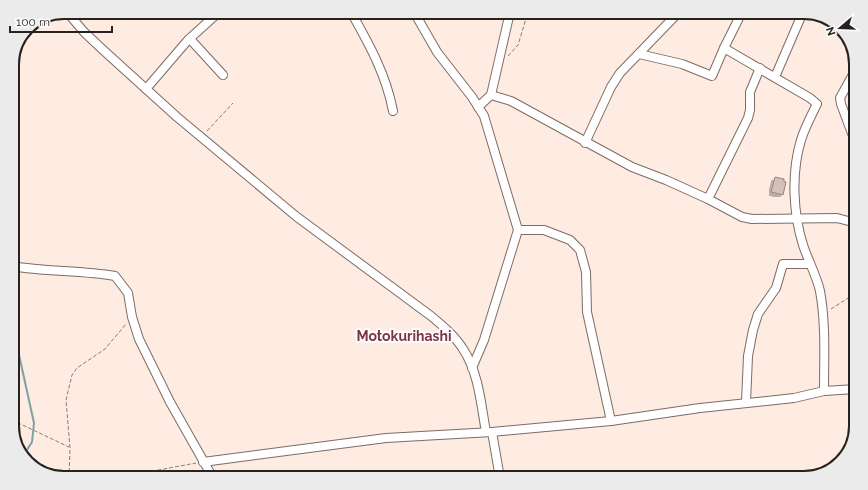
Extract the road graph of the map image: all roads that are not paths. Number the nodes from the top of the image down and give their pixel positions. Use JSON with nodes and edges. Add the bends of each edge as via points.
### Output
{"nodes":[{"id":1,"x":73,"y":19,"type":"edge"},
{"id":2,"x":211,"y":19,"type":"edge"},
{"id":3,"x":355,"y":19,"type":"edge"},
{"id":4,"x":418,"y":19,"type":"edge"},
{"id":5,"x":508,"y":19,"type":"edge"},
{"id":6,"x":672,"y":19,"type":"edge"},
{"id":7,"x":738,"y":19,"type":"edge"},
{"id":8,"x":799,"y":19,"type":"edge"},
{"id":9,"x":190,"y":39,"type":"junction"},
{"id":10,"x":724,"y":48,"type":"junction"},
{"id":11,"x":639,"y":54,"type":"junction"},
{"id":12,"x":760,"y":68,"type":"junction"},
{"id":13,"x":222,"y":75,"type":"dead end"},
{"id":14,"x":774,"y":77,"type":"junction"},
{"id":15,"x":849,"y":82,"type":"edge"},
{"id":16,"x":146,"y":89,"type":"junction"},
{"id":17,"x":491,"y":95,"type":"junction"},
{"id":18,"x":478,"y":107,"type":"junction"},
{"id":19,"x":393,"y":111,"type":"dead end"},
{"id":20,"x":849,"y":125,"type":"edge"},
{"id":21,"x":586,"y":142,"type":"junction"},
{"id":22,"x":708,"y":199,"type":"junction"},
{"id":23,"x":797,"y":218,"type":"junction"},
{"id":24,"x":849,"y":221,"type":"edge"},
{"id":25,"x":518,"y":230,"type":"junction"},
{"id":26,"x":809,"y":264,"type":"junction"},
{"id":27,"x":19,"y":267,"type":"edge"},
{"id":28,"x":472,"y":368,"type":"junction"},
{"id":29,"x":849,"y":390,"type":"edge"},
{"id":30,"x":824,"y":392,"type":"junction"},
{"id":31,"x":746,"y":402,"type":"junction"},
{"id":32,"x":611,"y":421,"type":"junction"},
{"id":33,"x":489,"y":432,"type":"junction"},
{"id":34,"x":203,"y":462,"type":"junction"},
{"id":35,"x":209,"y":471,"type":"edge"},
{"id":36,"x":498,"y":471,"type":"edge"}],
"edges":[{"from":1,"to":16,"type":"street"},
{"from":2,"to":9,"type":"street"},
{"from":3,"to":19,"type":"street","via":[[375,56]]},
{"from":4,"to":18,"type":"street","via":[[437,52]]},
{"from":5,"to":17,"type":"street"},
{"from":6,"to":11,"type":"street"},
{"from":7,"to":10,"type":"street"},
{"from":8,"to":14,"type":"street"},
{"from":9,"to":13,"type":"street"},
{"from":9,"to":16,"type":"street"},
{"from":10,"to":11,"type":"street","via":[[712,76],[682,64]]},
{"from":10,"to":12,"type":"street"},
{"from":11,"to":21,"type":"street","via":[[620,73],[611,87]]},
{"from":12,"to":14,"type":"street"},
{"from":12,"to":22,"type":"street","via":[[750,92],[748,118]]},
{"from":14,"to":23,"type":"street","via":[[817,104],[801,140],[796,162]]},
{"from":15,"to":20,"type":"street","via":[[840,98]]},
{"from":16,"to":28,"type":"street","via":[[177,118],[320,235],[431,316],[455,338]]},
{"from":17,"to":18,"type":"street"},
{"from":17,"to":21,"type":"street","via":[[511,101]]},
{"from":18,"to":25,"type":"street","via":[[484,116]]},
{"from":21,"to":22,"type":"street","via":[[632,167]]},
{"from":22,"to":23,"type":"street","via":[[742,217]]},
{"from":23,"to":24,"type":"street","via":[[837,218]]},
{"from":23,"to":26,"type":"street"},
{"from":25,"to":28,"type":"street","via":[[484,340]]},
{"from":25,"to":32,"type":"street","via":[[544,230],[570,240],[580,250],[586,272],[587,312]]},
{"from":26,"to":30,"type":"street","via":[[819,289],[823,313]]},
{"from":26,"to":31,"type":"street","via":[[783,264],[776,288],[758,314],[748,356]]},
{"from":27,"to":34,"type":"street","via":[[115,276],[128,293],[132,317],[142,346]]},
{"from":28,"to":33,"type":"street"},
{"from":29,"to":30,"type":"street"},
{"from":30,"to":31,"type":"street","via":[[794,398]]},
{"from":31,"to":32,"type":"street"},
{"from":32,"to":33,"type":"street"},
{"from":33,"to":34,"type":"street","via":[[386,438]]},
{"from":33,"to":36,"type":"street"},
{"from":34,"to":35,"type":"street"}]}
